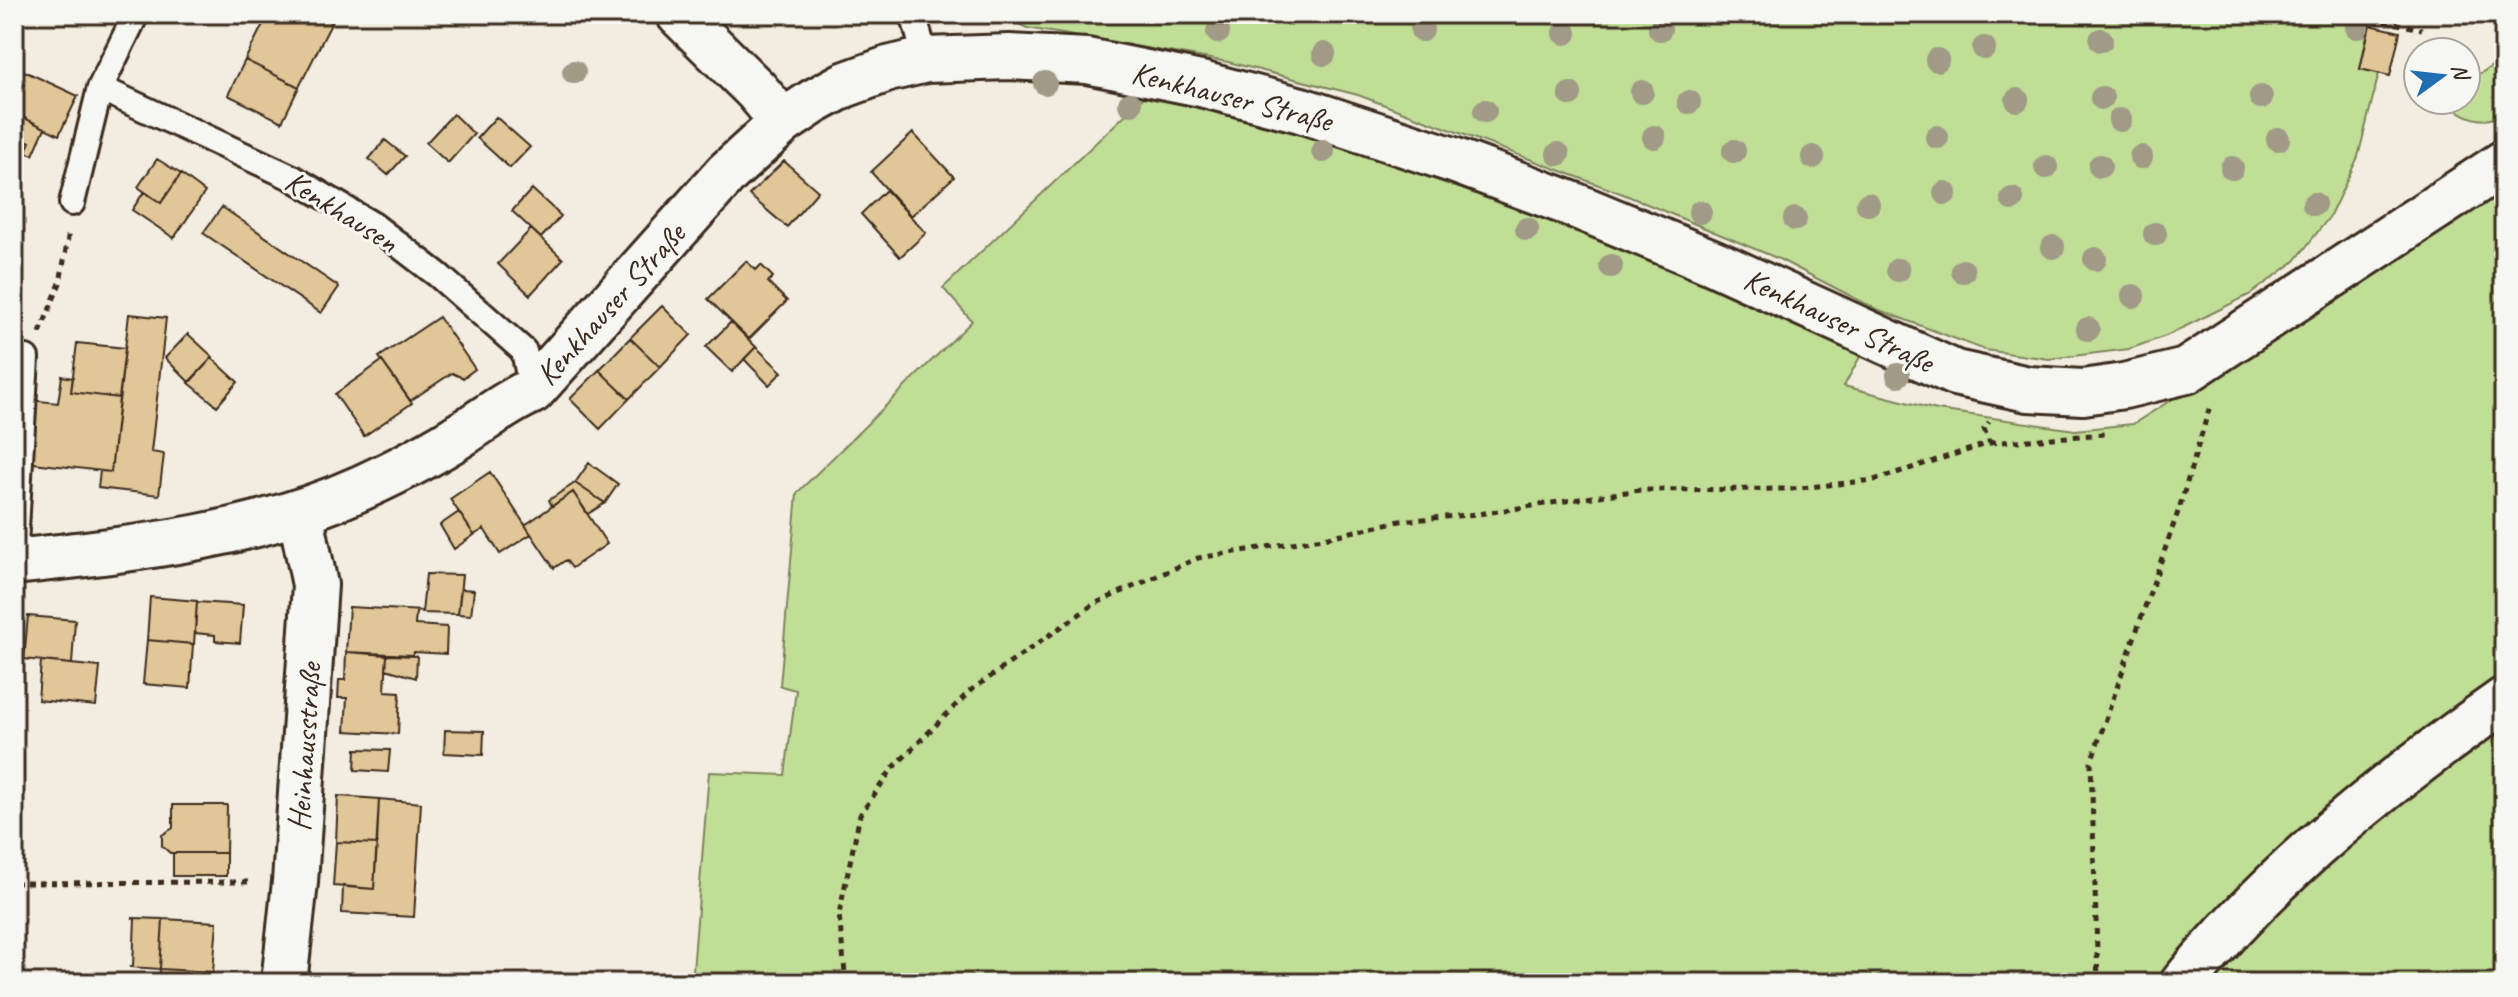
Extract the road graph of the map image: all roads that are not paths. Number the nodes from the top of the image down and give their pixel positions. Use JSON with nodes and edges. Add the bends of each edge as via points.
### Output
{"nodes":[{"id":1,"x":136,"y":14,"type":"edge"},
{"id":2,"x":679,"y":14,"type":"edge"},
{"id":3,"x":913,"y":14,"type":"edge"},
{"id":4,"x":926,"y":60,"type":"junction"},
{"id":5,"x":100,"y":88,"type":"junction"},
{"id":6,"x":783,"y":122,"type":"junction"},
{"id":7,"x":2504,"y":163,"type":"edge"},
{"id":8,"x":72,"y":203,"type":"road end"},
{"id":9,"x":26,"y":358,"type":"road end"},
{"id":10,"x":532,"y":391,"type":"junction"},
{"id":11,"x":300,"y":512,"type":"junction"},
{"id":12,"x":14,"y":562,"type":"edge"},
{"id":13,"x":2504,"y":700,"type":"edge"},
{"id":14,"x":284,"y":983,"type":"edge"},
{"id":15,"x":2183,"y":983,"type":"edge"}],
"edges":[{"from":1,"to":5,"type":"lane"},
{"from":2,"to":6,"type":"street"},
{"from":3,"to":4,"type":"lane"},
{"from":4,"to":6,"type":"street","name":"Kenkhauser Straße","via":[[844,85]]},
{"from":4,"to":7,"type":"street","name":"Kenkhauser Straße","via":[[1087,61],[1301,110],[1574,205],[1955,373],[2028,389],[2083,392],[2186,371]]},
{"from":5,"to":8,"type":"lane"},
{"from":5,"to":10,"type":"lane","name":"Kenkhausen","via":[[293,178],[373,225],[524,351]]},
{"from":6,"to":10,"type":"street","name":"Kenkhauser Straße","via":[[727,173]]},
{"from":9,"to":12,"type":"lane"},
{"from":10,"to":11,"type":"street","name":"Kenkhauser Straße","via":[[403,469]]},
{"from":11,"to":12,"type":"street","name":"Kenkhauser Straße","via":[[208,537]]},
{"from":11,"to":14,"type":"street","name":"Heinhausstraße","via":[[315,585]]},
{"from":13,"to":15,"type":"street","via":[[2336,825],[2258,898]]}]}
